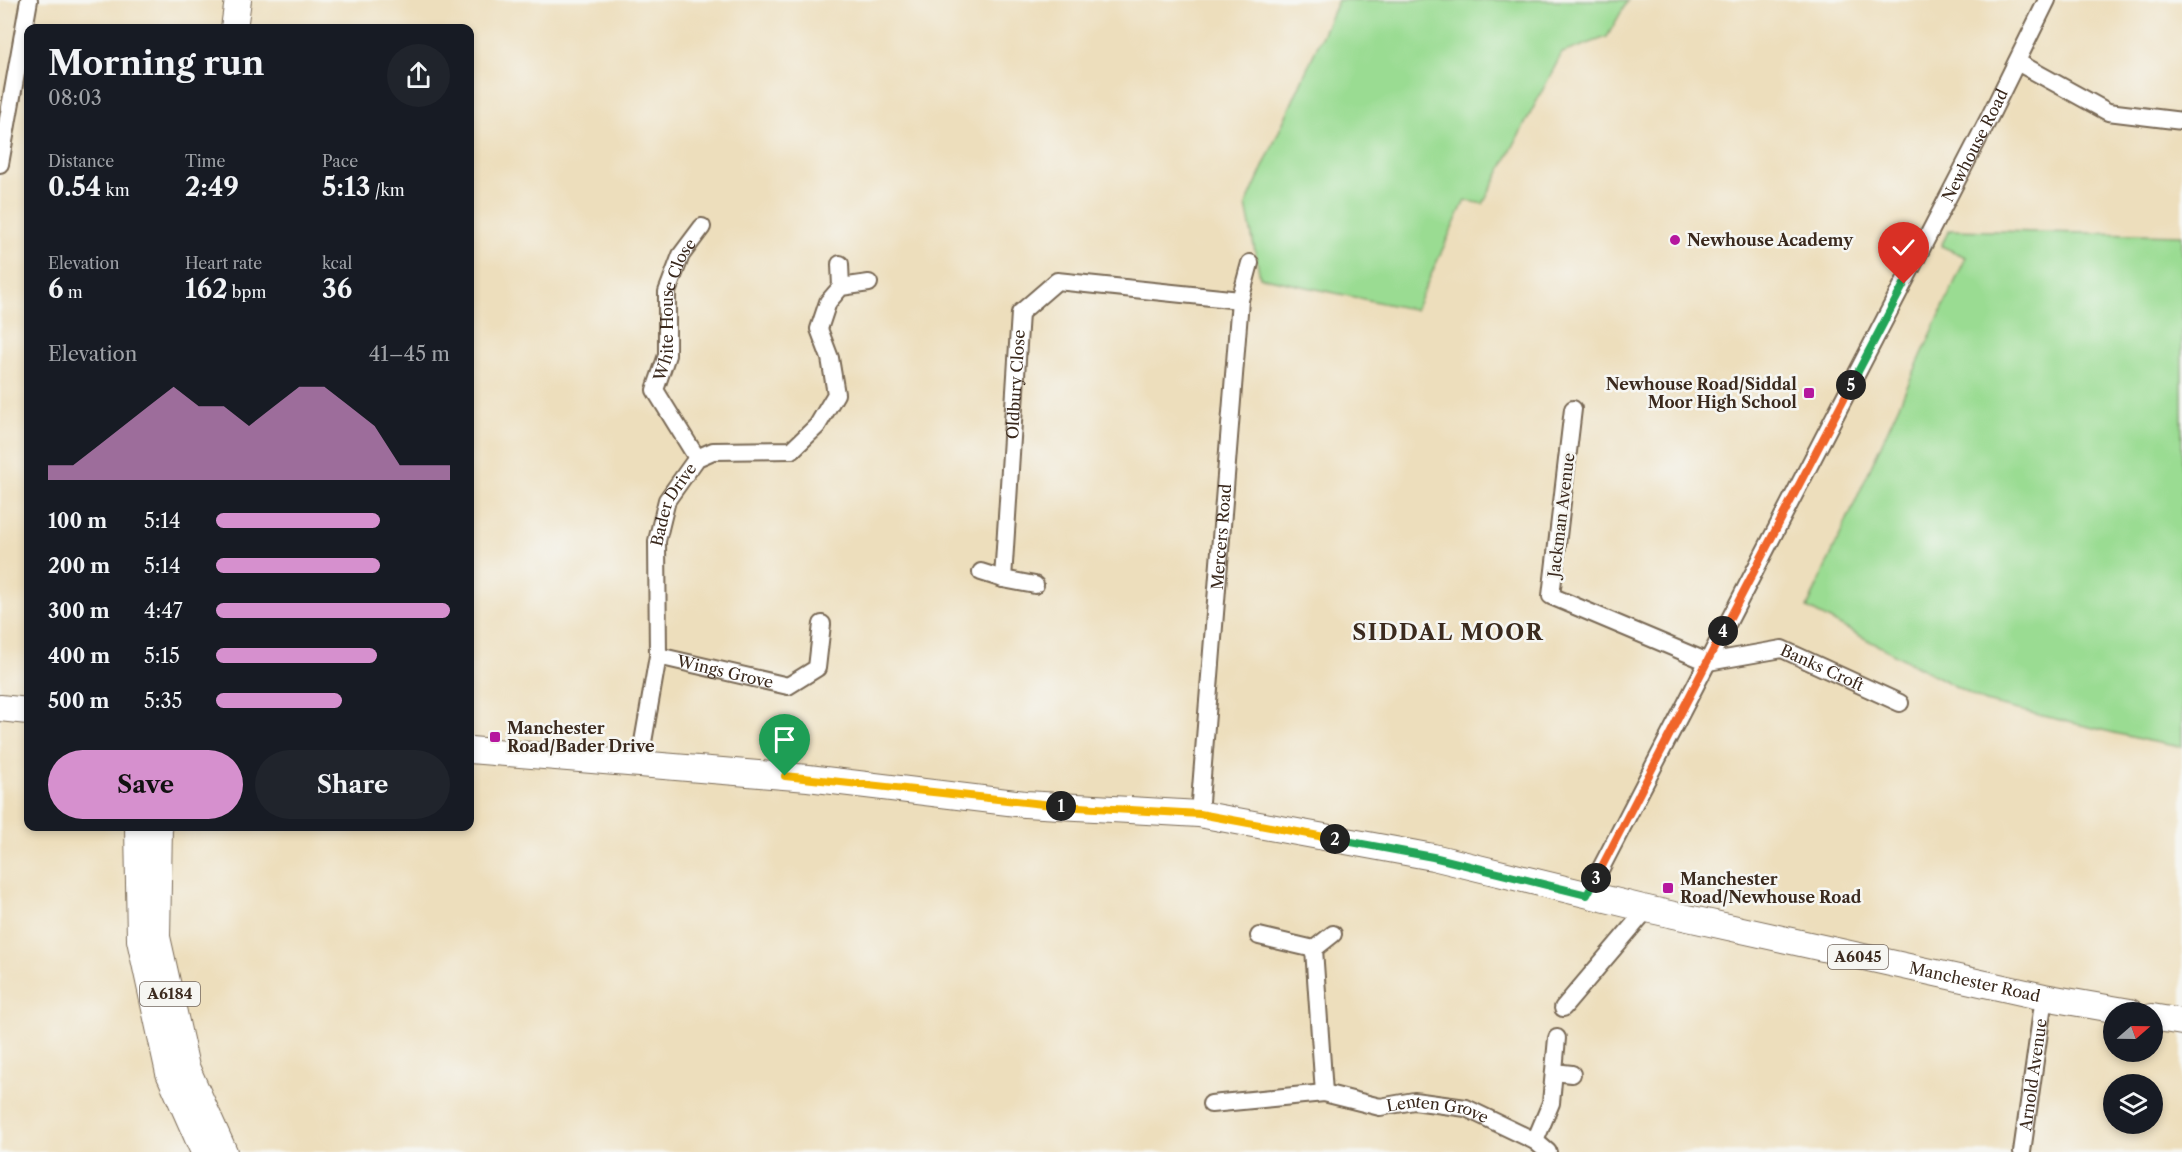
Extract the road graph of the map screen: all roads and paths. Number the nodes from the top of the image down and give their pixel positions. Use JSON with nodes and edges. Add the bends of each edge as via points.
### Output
{"nodes":[{"id":1,"x":29,"y":0,"type":"edge"},
{"id":2,"x":238,"y":0,"type":"edge"},
{"id":3,"x":2047,"y":0,"type":"edge"},
{"id":4,"x":25,"y":24,"type":"edge"},
{"id":5,"x":235,"y":24,"type":"edge"},
{"id":6,"x":24,"y":28,"type":"edge"},
{"id":7,"x":2018,"y":62,"type":"junction"},
{"id":8,"x":2182,"y":121,"type":"edge"},
{"id":9,"x":0,"y":164,"type":"edge"},
{"id":10,"x":702,"y":226,"type":"dead end"},
{"id":11,"x":1250,"y":263,"type":"dead end"},
{"id":12,"x":840,"y":264,"type":"dead end"},
{"id":13,"x":869,"y":283,"type":"dead end"},
{"id":14,"x":841,"y":287,"type":"junction"},
{"id":15,"x":1240,"y":300,"type":"junction"},
{"id":16,"x":1573,"y":409,"type":"dead end"},
{"id":17,"x":697,"y":458,"type":"junction"},
{"id":18,"x":981,"y":572,"type":"dead end"},
{"id":19,"x":1003,"y":579,"type":"junction"},
{"id":20,"x":1035,"y":585,"type":"dead end"},
{"id":21,"x":822,"y":624,"type":"dead end"},
{"id":22,"x":658,"y":656,"type":"junction"},
{"id":23,"x":1708,"y":662,"type":"junction"},
{"id":24,"x":1900,"y":703,"type":"dead end"},
{"id":25,"x":0,"y":708,"type":"edge"},
{"id":26,"x":24,"y":711,"type":"edge"},
{"id":27,"x":474,"y":750,"type":"edge"},
{"id":28,"x":639,"y":765,"type":"junction"},
{"id":29,"x":1200,"y":814,"type":"junction"},
{"id":30,"x":138,"y":831,"type":"edge"},
{"id":31,"x":159,"y":831,"type":"edge"},
{"id":32,"x":1587,"y":895,"type":"junction"},
{"id":33,"x":1647,"y":909,"type":"junction"},
{"id":34,"x":1334,"y":934,"type":"dead end"},
{"id":35,"x":1259,"y":936,"type":"dead end"},
{"id":36,"x":1314,"y":949,"type":"junction"},
{"id":37,"x":2044,"y":997,"type":"junction"},
{"id":38,"x":2103,"y":1007,"type":"edge"},
{"id":39,"x":1563,"y":1008,"type":"dead end"},
{"id":40,"x":2163,"y":1019,"type":"edge"},
{"id":41,"x":2182,"y":1022,"type":"edge"},
{"id":42,"x":1557,"y":1038,"type":"dead end"},
{"id":43,"x":1554,"y":1072,"type":"junction"},
{"id":44,"x":1572,"y":1074,"type":"dead end"},
{"id":45,"x":1324,"y":1093,"type":"junction"},
{"id":46,"x":1211,"y":1104,"type":"dead end"},
{"id":47,"x":1541,"y":1146,"type":"edge"},
{"id":48,"x":204,"y":1152,"type":"edge"},
{"id":49,"x":224,"y":1152,"type":"edge"},
{"id":50,"x":2022,"y":1152,"type":"edge"}],
"edges":[{"from":1,"to":4,"type":"street"},
{"from":2,"to":5,"type":"main road"},
{"from":3,"to":7,"type":"street","name":"Newhouse Road"},
{"from":6,"to":9,"type":"street"},
{"from":7,"to":8,"type":"street","via":[[2108,111]]},
{"from":7,"to":23,"type":"street","name":"Newhouse Road"},
{"from":10,"to":17,"type":"street","name":"White House Close","via":[[681,255],[667,292],[667,355],[655,390]]},
{"from":11,"to":15,"type":"street","name":"Mercers Road"},
{"from":12,"to":14,"type":"street"},
{"from":13,"to":14,"type":"street"},
{"from":14,"to":17,"type":"street","name":"Bader Drive","via":[[828,302],[819,329],[830,358],[836,394],[817,426],[792,450],[713,451]]},
{"from":15,"to":19,"type":"street","name":"Oldbury Close","via":[[1057,281],[1020,313]]},
{"from":15,"to":29,"type":"street","name":"Mercers Road"},
{"from":16,"to":23,"type":"street","name":"Jackman Avenue","via":[[1551,596]]},
{"from":17,"to":22,"type":"street","name":"Bader Drive","via":[[667,500],[657,541]]},
{"from":18,"to":19,"type":"street"},
{"from":19,"to":20,"type":"street"},
{"from":21,"to":22,"type":"street","name":"Wings Grove","via":[[817,668],[788,686]]},
{"from":22,"to":28,"type":"street","name":"Bader Drive"},
{"from":23,"to":24,"type":"street","name":"Banks Croft","via":[[1782,649]]},
{"from":23,"to":32,"type":"street","name":"Newhouse Road"},
{"from":25,"to":26,"type":"main road"},
{"from":27,"to":28,"type":"main road","name":"Manchester Road","number":"A6045"},
{"from":28,"to":29,"type":"main road","name":"Manchester Road","number":"A6045","via":[[808,778],[1025,804]]},
{"from":29,"to":32,"type":"main road","name":"Manchester Road","number":"A6045","via":[[1433,857]]},
{"from":30,"to":48,"type":"main road","number":"A6184","via":[[140,940],[169,1073]]},
{"from":31,"to":49,"type":"main road","number":"A6184","via":[[157,937],[186,1067]]},
{"from":32,"to":33,"type":"main road","name":"Manchester Road","number":"A6045"},
{"from":33,"to":37,"type":"main road","name":"Manchester Road","number":"A6045"},
{"from":33,"to":39,"type":"street"},
{"from":34,"to":36,"type":"street"},
{"from":35,"to":36,"type":"street"},
{"from":36,"to":45,"type":"street"},
{"from":37,"to":38,"type":"main road","name":"Manchester Road","number":"A6045"},
{"from":37,"to":50,"type":"street","name":"Arnold Avenue"},
{"from":40,"to":41,"type":"main road"},
{"from":42,"to":43,"type":"street"},
{"from":43,"to":44,"type":"street"},
{"from":43,"to":47,"type":"street"},
{"from":45,"to":46,"type":"street","name":"Lenten Grove"},
{"from":45,"to":47,"type":"street","name":"Lenten Grove","via":[[1380,1107],[1414,1101],[1466,1108]]}]}
